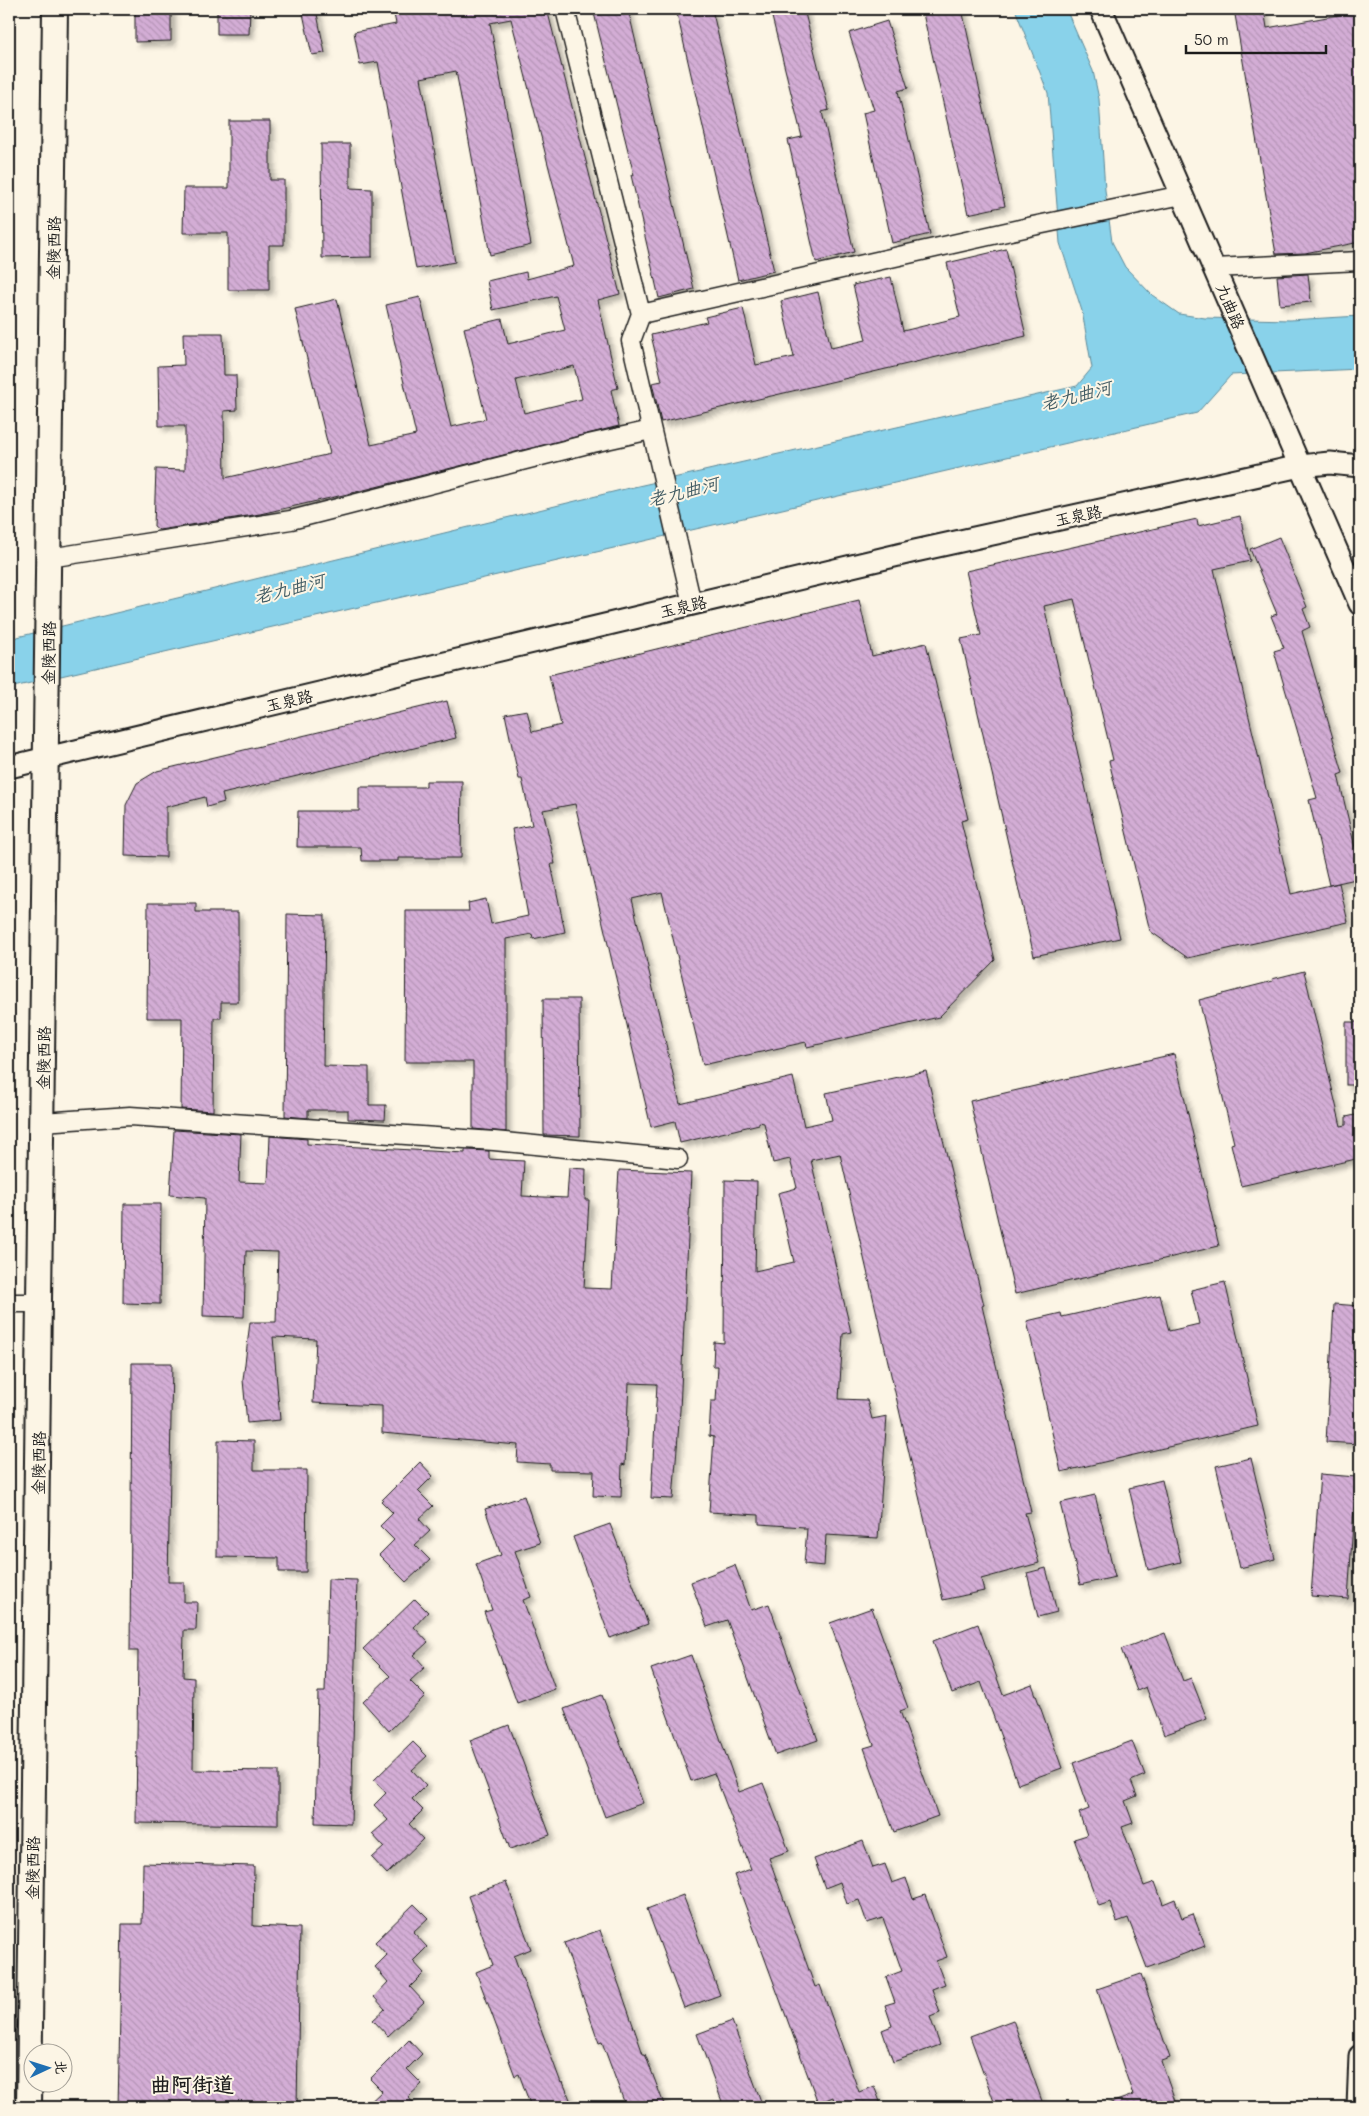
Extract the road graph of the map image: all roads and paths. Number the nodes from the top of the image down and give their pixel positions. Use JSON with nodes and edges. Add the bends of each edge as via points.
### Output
{"nodes":[{"id":1,"x":55,"y":9,"type":"edge"},
{"id":2,"x":565,"y":9,"type":"edge"},
{"id":3,"x":1101,"y":9,"type":"edge"},
{"id":4,"x":1182,"y":196,"type":"junction"},
{"id":5,"x":1360,"y":261,"type":"edge"},
{"id":6,"x":1214,"y":268,"type":"junction"},
{"id":7,"x":642,"y":314,"type":"junction"},
{"id":8,"x":651,"y":430,"type":"junction"},
{"id":9,"x":1300,"y":466,"type":"junction"},
{"id":10,"x":1360,"y":466,"type":"edge"},
{"id":11,"x":49,"y":558,"type":"junction"},
{"id":12,"x":692,"y":604,"type":"junction"},
{"id":13,"x":1360,"y":604,"type":"edge"},
{"id":14,"x":47,"y":758,"type":"junction"},
{"id":15,"x":9,"y":767,"type":"edge"},
{"id":16,"x":42,"y":1122,"type":"junction"},
{"id":17,"x":678,"y":1159,"type":"dead end"},
{"id":18,"x":9,"y":1303,"type":"edge"},
{"id":19,"x":40,"y":1304,"type":"junction"},
{"id":20,"x":1360,"y":2056,"type":"edge"},
{"id":21,"x":29,"y":2107,"type":"edge"},
{"id":22,"x":1358,"y":2107,"type":"edge"}],
"edges":[{"from":1,"to":11,"type":"main road","name":"金陵西路"},
{"from":2,"to":7,"type":"street"},
{"from":3,"to":4,"type":"street","name":"九曲路"},
{"from":4,"to":6,"type":"street","name":"九曲路"},
{"from":4,"to":7,"type":"street","via":[[1033,226]]},
{"from":5,"to":6,"type":"street"},
{"from":6,"to":9,"type":"street","name":"九曲路"},
{"from":7,"to":8,"type":"street","via":[[630,341]]},
{"from":8,"to":11,"type":"street","via":[[291,520]]},
{"from":8,"to":12,"type":"street"},
{"from":9,"to":10,"type":"street","name":"玉泉路","via":[[1330,463]]},
{"from":9,"to":12,"type":"street","name":"玉泉路"},
{"from":9,"to":13,"type":"street","name":"九曲路"},
{"from":11,"to":14,"type":"main road","name":"金陵西路"},
{"from":12,"to":14,"type":"street","name":"玉泉路"},
{"from":14,"to":15,"type":"street","name":"玉泉路"},
{"from":14,"to":16,"type":"main road","name":"金陵西路"},
{"from":16,"to":17,"type":"street","via":[[130,1116],[494,1141]]},
{"from":16,"to":19,"type":"main road","name":"金陵西路"},
{"from":18,"to":19,"type":"street"},
{"from":19,"to":21,"type":"main road","name":"金陵西路"},
{"from":20,"to":22,"type":"street"}]}
